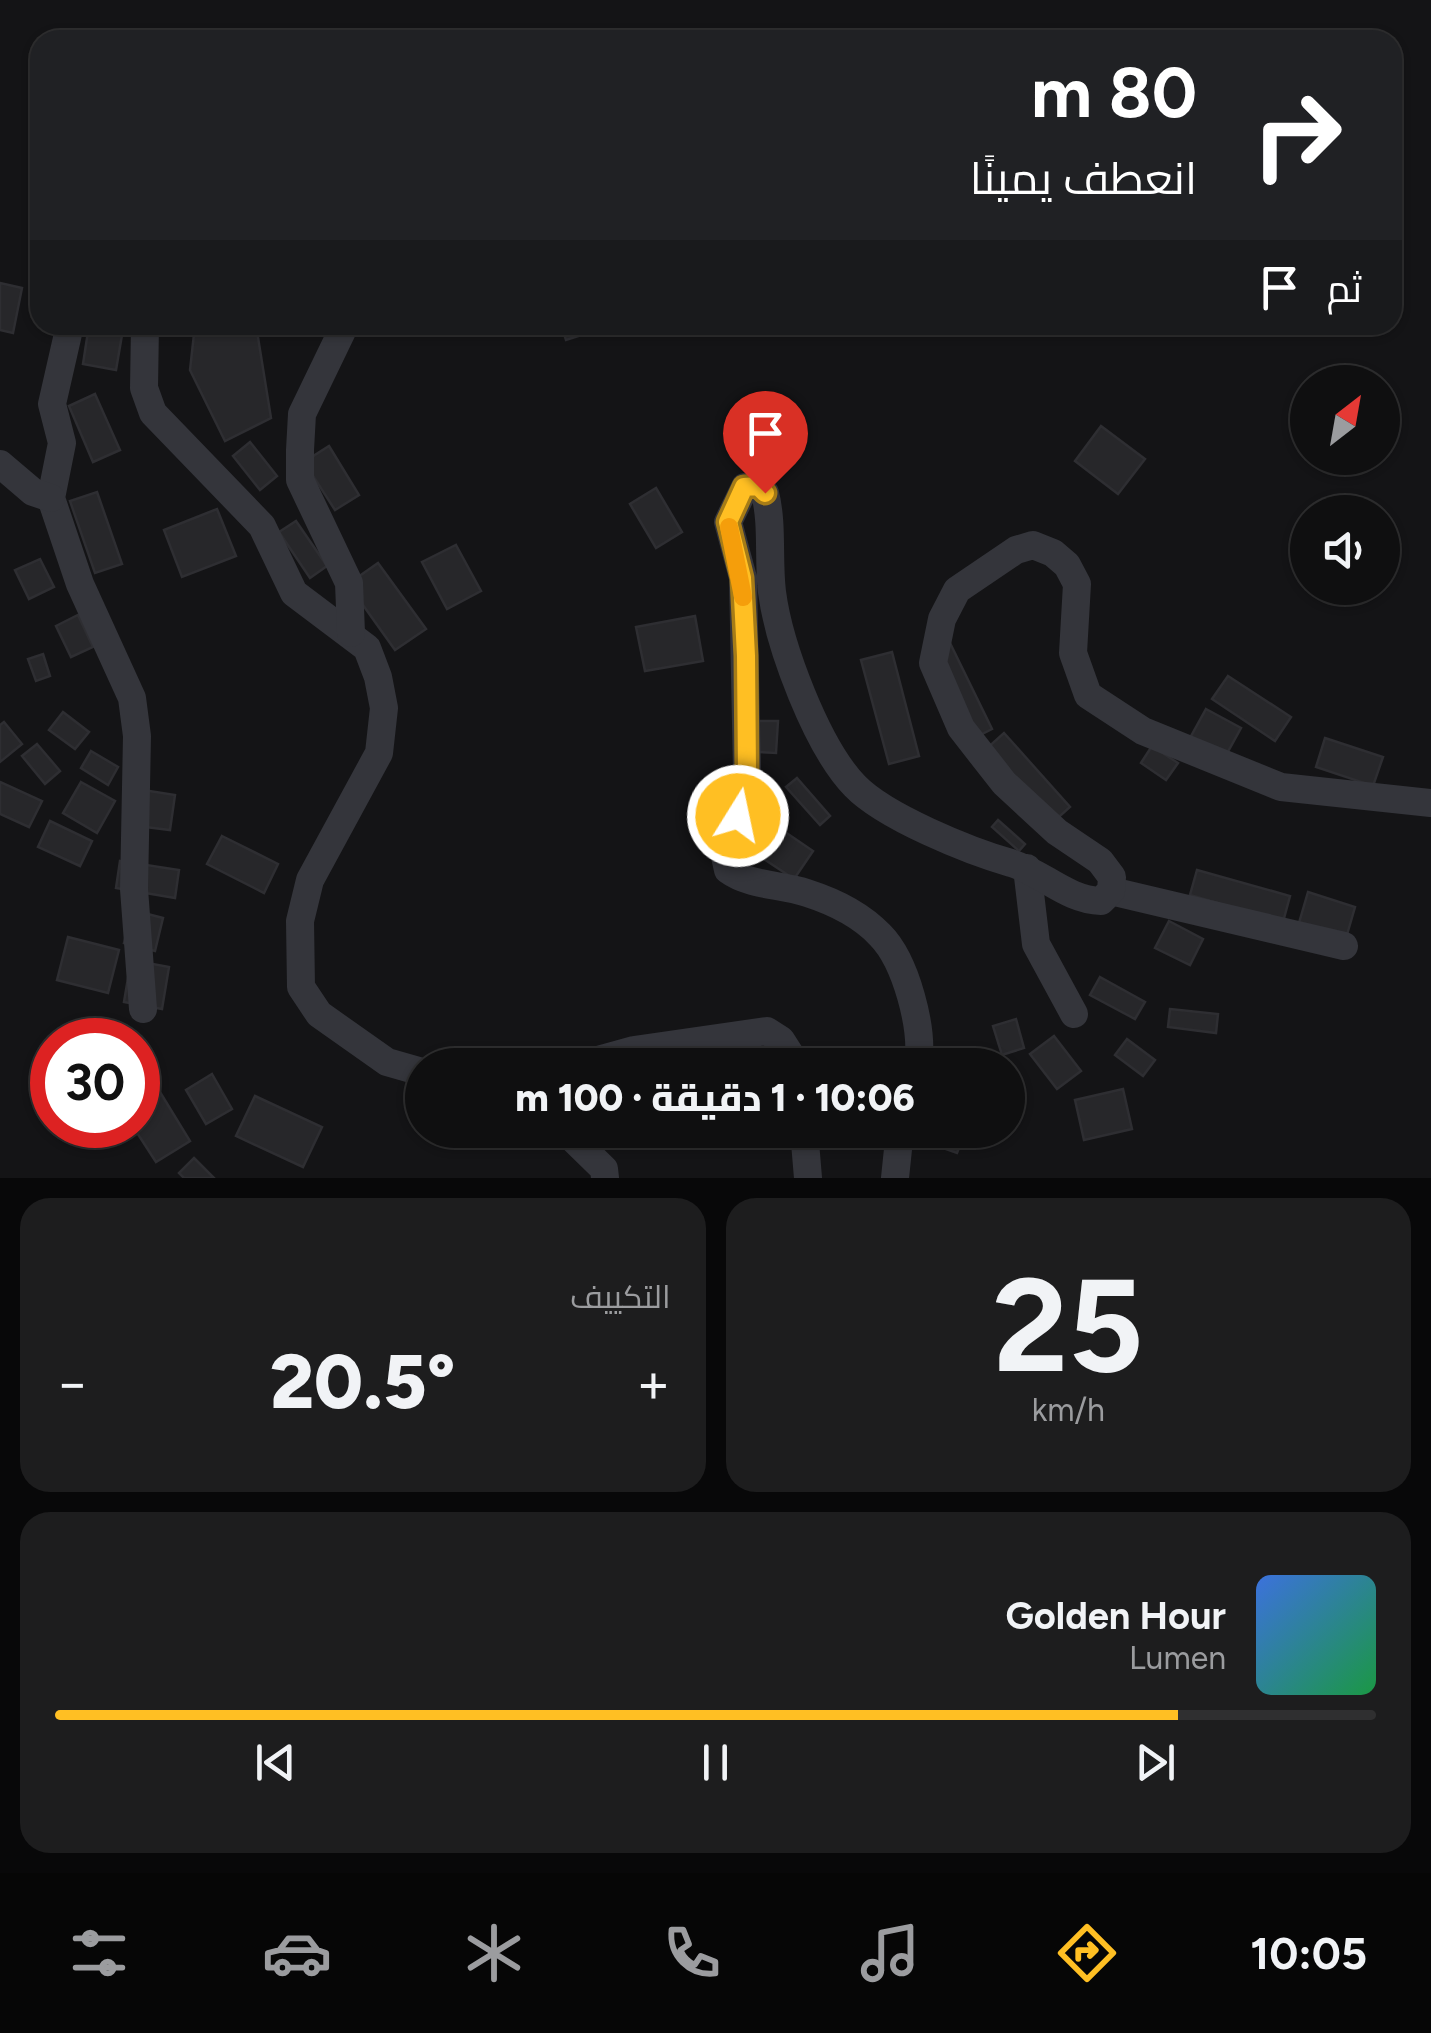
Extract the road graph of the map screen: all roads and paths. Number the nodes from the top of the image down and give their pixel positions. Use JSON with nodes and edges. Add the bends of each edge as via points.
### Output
{"nodes":[{"id":1,"x":68,"y":335,"type":"edge"},
{"id":2,"x":145,"y":335,"type":"edge"},
{"id":3,"x":340,"y":335,"type":"edge"},
{"id":4,"x":0,"y":464,"type":"edge"},
{"id":5,"x":52,"y":498,"type":"junction"},
{"id":6,"x":352,"y":633,"type":"junction"},
{"id":7,"x":1431,"y":802,"type":"edge"},
{"id":8,"x":1027,"y":868,"type":"junction"},
{"id":9,"x":1110,"y":891,"type":"junction"},
{"id":10,"x":1344,"y":946,"type":"dead end"},
{"id":11,"x":143,"y":1008,"type":"dead end"},
{"id":12,"x":1074,"y":1014,"type":"dead end"},
{"id":13,"x":648,"y":1048,"type":"edge"},
{"id":14,"x":786,"y":1048,"type":"edge"},
{"id":15,"x":916,"y":1048,"type":"edge"},
{"id":16,"x":387,"y":1062,"type":"junction"},
{"id":17,"x":405,"y":1067,"type":"edge"},
{"id":18,"x":405,"y":1083,"type":"edge"},
{"id":19,"x":583,"y":1148,"type":"edge"},
{"id":20,"x":806,"y":1148,"type":"edge"},
{"id":21,"x":898,"y":1148,"type":"edge"},
{"id":22,"x":604,"y":1178,"type":"edge"},
{"id":23,"x":808,"y":1178,"type":"edge"},
{"id":24,"x":895,"y":1178,"type":"edge"}],
"edges":[{"from":1,"to":5,"type":"street","via":[[52,404],[62,443]]},
{"from":2,"to":6,"type":"street","via":[[144,388],[153,413],[262,526],[294,593]]},
{"from":3,"to":6,"type":"street","via":[[302,414],[300,480],[349,583]]},
{"from":4,"to":5,"type":"street","via":[[33,492]]},
{"from":5,"to":11,"type":"street","via":[[80,584],[132,698]]},
{"from":6,"to":16,"type":"street","via":[[367,648],[378,677],[384,708],[379,753],[310,880],[300,921],[301,987],[320,1014]]},
{"from":7,"to":9,"type":"street","via":[[1281,786],[1144,731],[1088,695],[1074,653],[1077,584],[1054,553],[1033,545],[957,590],[942,619],[933,663],[961,728],[1004,783],[1100,861],[1112,877]]},
{"from":8,"to":9,"type":"street","via":[[1083,900],[1101,901]]},
{"from":8,"to":12,"type":"street","via":[[1036,944]]},
{"from":8,"to":15,"type":"street","via":[[947,841],[857,789],[833,758],[772,596],[765,493],[744,487],[728,522],[742,578],[747,772],[724,852],[728,870],[743,882],[812,894],[882,936],[901,971]]},
{"from":9,"to":10,"type":"street"},
{"from":13,"to":14,"type":"street","via":[[767,1031]]},
{"from":16,"to":17,"type":"street"},
{"from":16,"to":18,"type":"street","via":[[388,1071]]},
{"from":19,"to":22,"type":"street","via":[[604,1168]]},
{"from":20,"to":23,"type":"street"},
{"from":21,"to":24,"type":"street"}]}
